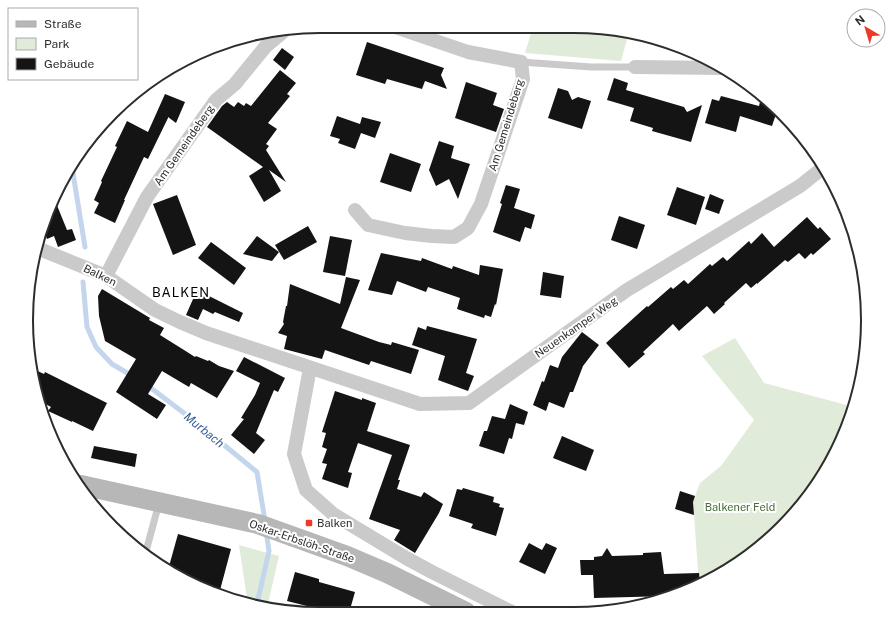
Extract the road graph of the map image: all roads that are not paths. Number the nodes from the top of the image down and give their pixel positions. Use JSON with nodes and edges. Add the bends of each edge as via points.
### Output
{"nodes":[{"id":1,"x":413,"y":33,"type":"edge"},
{"id":2,"x":278,"y":36,"type":"edge"},
{"id":3,"x":521,"y":62,"type":"junction"},
{"id":4,"x":635,"y":67,"type":"joint"},
{"id":5,"x":711,"y":68,"type":"edge"},
{"id":6,"x":819,"y":171,"type":"edge"},
{"id":7,"x":355,"y":210,"type":"dead end"},
{"id":8,"x":42,"y":250,"type":"edge"},
{"id":9,"x":106,"y":276,"type":"junction"},
{"id":10,"x":310,"y":368,"type":"junction"},
{"id":11,"x":86,"y":486,"type":"edge"},
{"id":12,"x":159,"y":502,"type":"junction"},
{"id":13,"x":147,"y":549,"type":"edge"},
{"id":14,"x":456,"y":607,"type":"edge"},
{"id":15,"x":502,"y":607,"type":"edge"}],
"edges":[{"from":1,"to":3,"type":"street","name":"Am Gemeindeberg","via":[[468,52]]},
{"from":2,"to":9,"type":"street","name":"Am Gemeindeberg","via":[[266,46],[236,84],[216,100],[147,197]]},
{"from":3,"to":4,"type":"lane","name":"Am Gemeindeberg"},
{"from":3,"to":7,"type":"street","name":"Am Gemeindeberg","via":[[523,79],[481,204],[468,228],[454,237],[405,233],[368,225]]},
{"from":4,"to":5,"type":"street"},
{"from":6,"to":10,"type":"street","name":"Neuenkamper Weg","via":[[800,186],[627,290],[469,402],[422,405]]},
{"from":8,"to":9,"type":"street","name":"Balken"},
{"from":9,"to":10,"type":"street","name":"Balken","via":[[155,310],[180,322]]},
{"from":10,"to":15,"type":"street","via":[[294,454],[306,490],[333,514],[406,558]]},
{"from":11,"to":12,"type":"main road","name":"Oskar-Erbslöh-Straße"},
{"from":12,"to":13,"type":"lane"},
{"from":12,"to":14,"type":"main road","name":"Oskar-Erbslöh-Straße","via":[[258,524],[282,532],[387,573]]}]}
